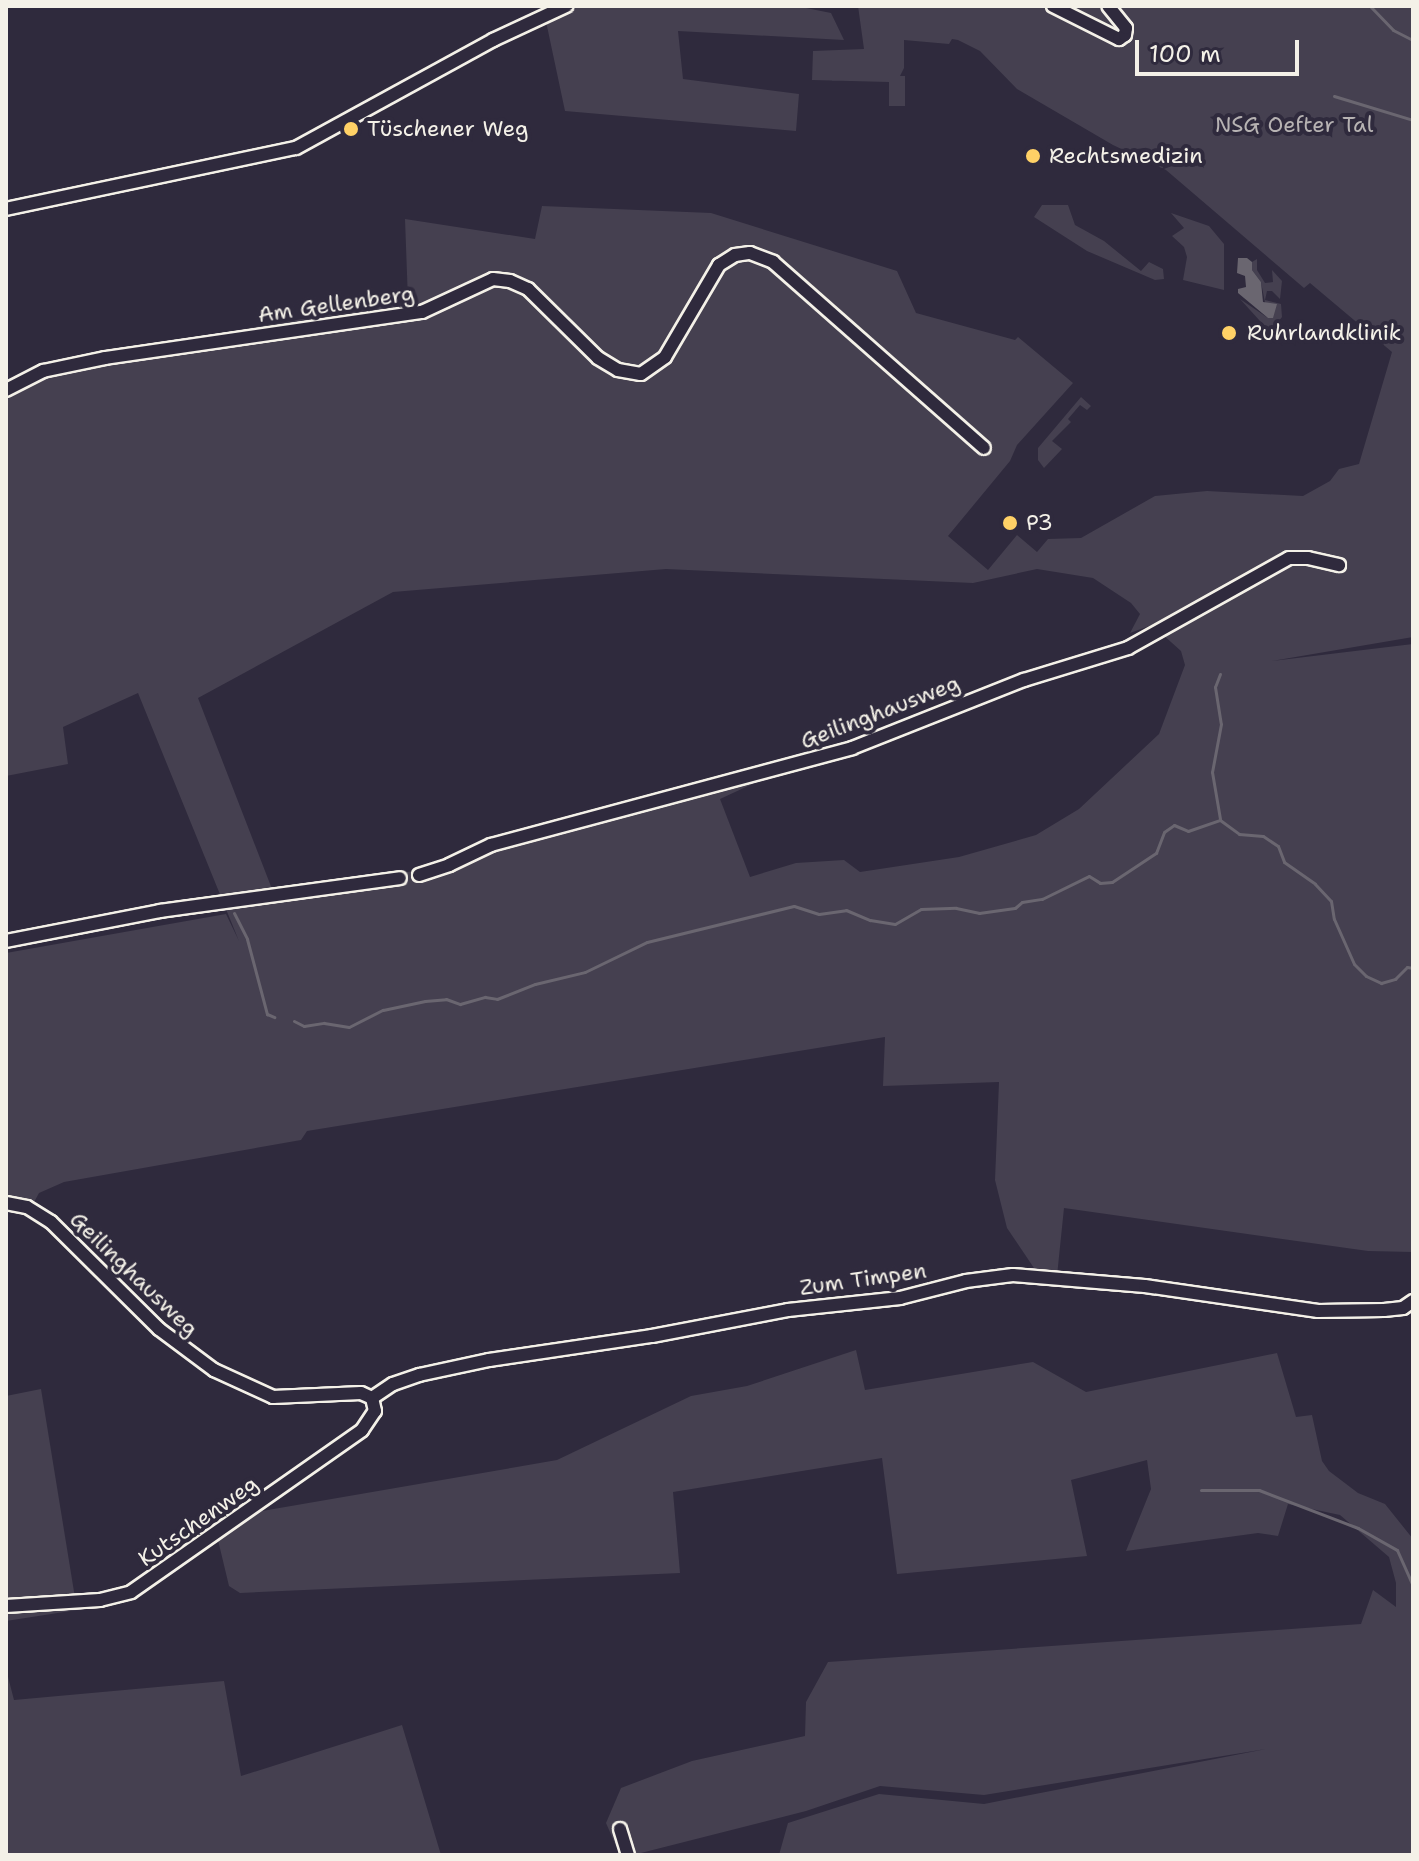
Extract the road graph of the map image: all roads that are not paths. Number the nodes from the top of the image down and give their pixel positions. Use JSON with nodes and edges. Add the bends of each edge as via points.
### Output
{"nodes":[{"id":1,"x":566,"y":6,"type":"edge"},
{"id":2,"x":1053,"y":6,"type":"edge"},
{"id":3,"x":1108,"y":6,"type":"edge"},
{"id":4,"x":6,"y":209,"type":"edge"},
{"id":5,"x":6,"y":390,"type":"edge"},
{"id":6,"x":984,"y":448,"type":"dead end"},
{"id":7,"x":1339,"y":565,"type":"dead end"},
{"id":8,"x":419,"y":875,"type":"dead end"},
{"id":9,"x":400,"y":878,"type":"dead end"},
{"id":10,"x":6,"y":941,"type":"edge"},
{"id":11,"x":6,"y":1203,"type":"edge"},
{"id":12,"x":1413,"y":1301,"type":"edge"},
{"id":13,"x":372,"y":1398,"type":"junction"},
{"id":14,"x":6,"y":1606,"type":"edge"},
{"id":15,"x":620,"y":1829,"type":"dead end"},
{"id":16,"x":628,"y":1855,"type":"edge"}],
"edges":[{"from":1,"to":4,"type":"street","via":[[296,148]]},
{"from":2,"to":3,"type":"street","via":[[1119,39],[1126,28]]},
{"from":5,"to":6,"type":"street","name":"Am Gellenberg","via":[[43,371],[105,358],[422,312],[493,279],[528,289],[598,358],[618,370],[641,374],[665,357],[719,265],[750,253],[773,262]]},
{"from":7,"to":8,"type":"street","name":"Geilinghausweg","via":[[1289,558],[1128,648],[1010,685],[827,756],[491,845]]},
{"from":9,"to":10,"type":"street","via":[[160,911]]},
{"from":11,"to":13,"type":"street","name":"Geilinghausweg","via":[[27,1207],[51,1222],[159,1329],[214,1370],[273,1397],[361,1393]]},
{"from":12,"to":13,"type":"street","name":"Zum Timpen","via":[[1403,1308],[1318,1311],[1145,1286],[1013,1275],[900,1298],[788,1310],[489,1360],[419,1375]]},
{"from":13,"to":14,"type":"street","name":"Kutschenweg","via":[[375,1411],[362,1430],[131,1592],[100,1600]]},
{"from":15,"to":16,"type":"street"}]}
